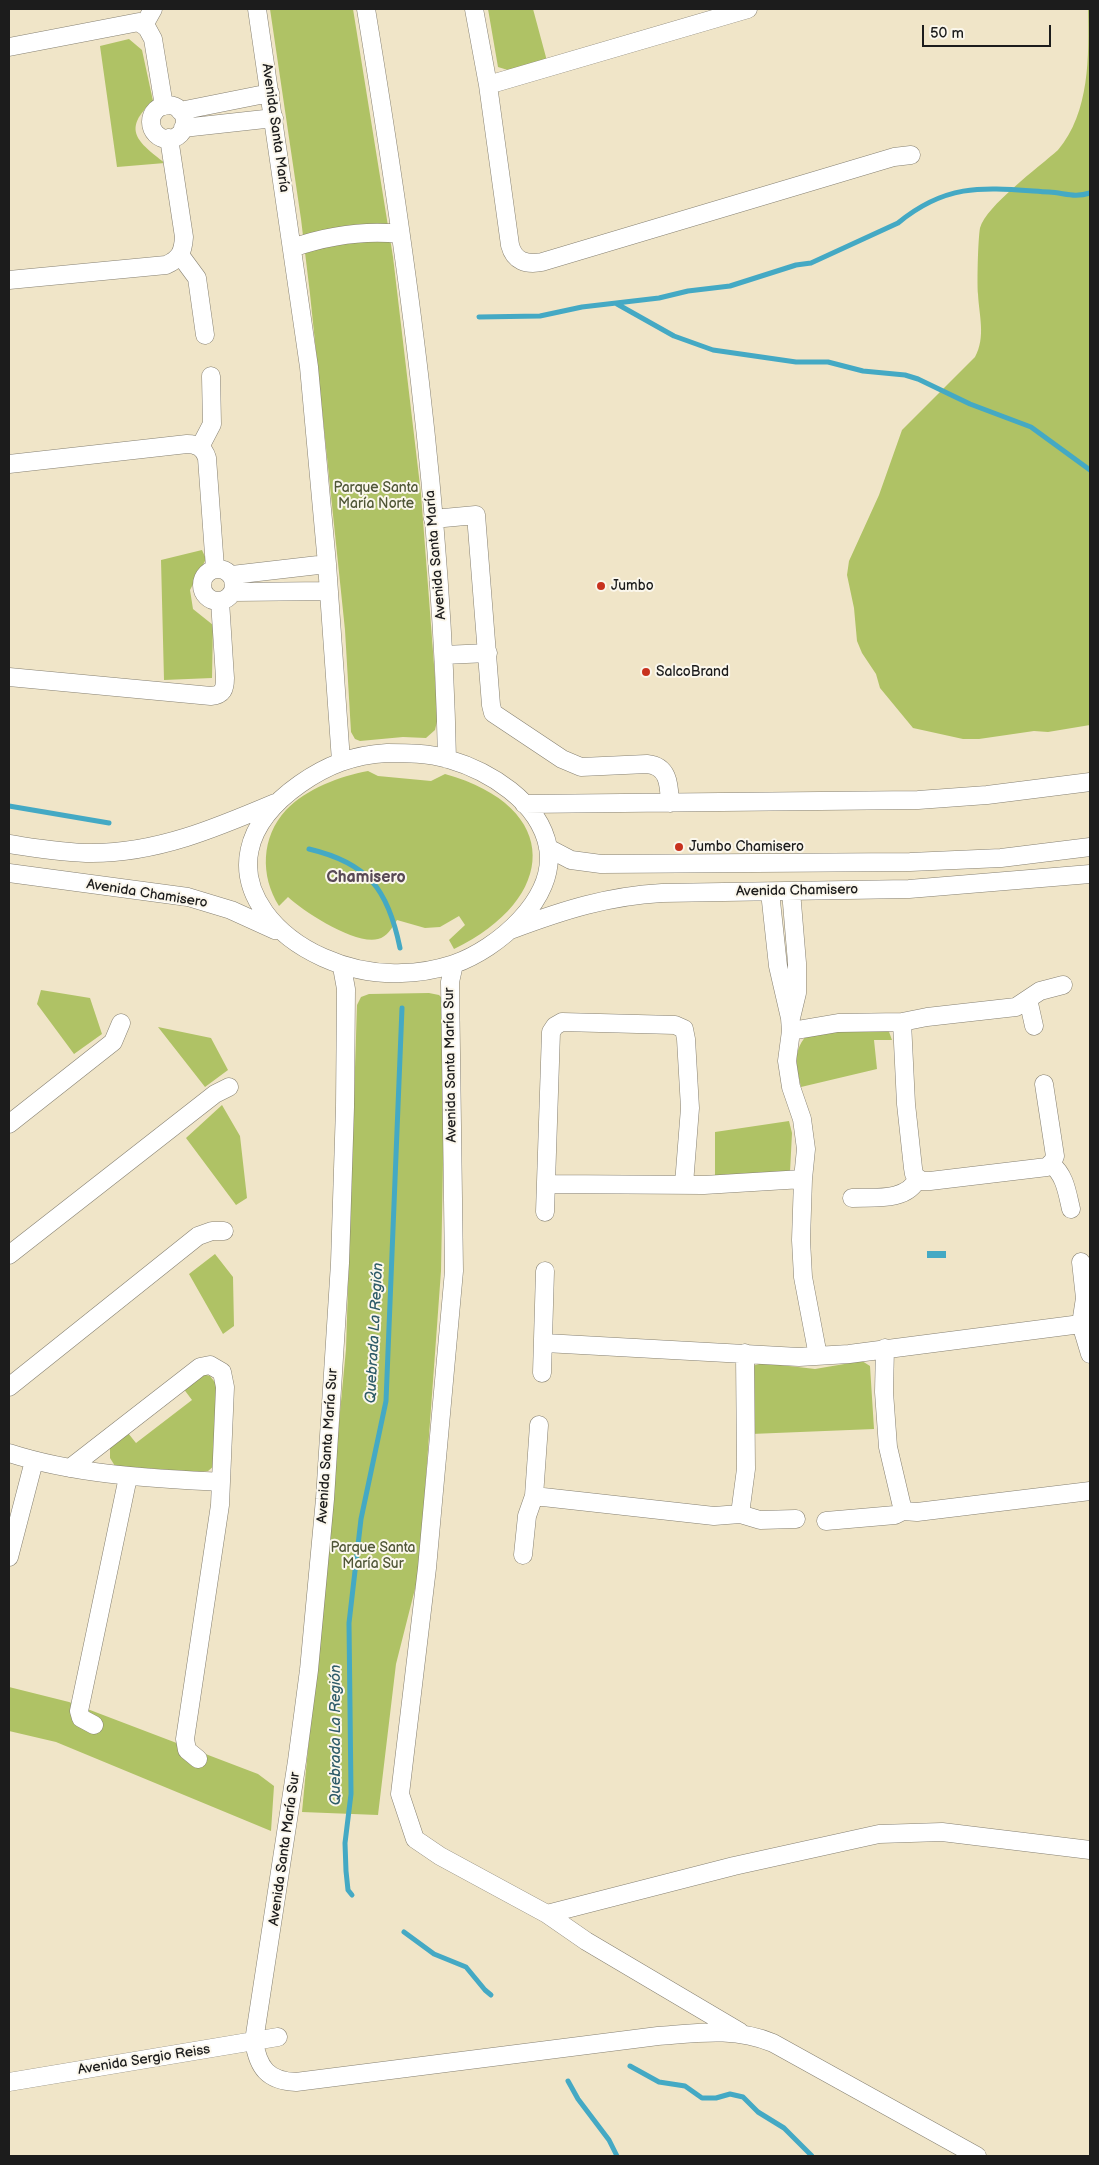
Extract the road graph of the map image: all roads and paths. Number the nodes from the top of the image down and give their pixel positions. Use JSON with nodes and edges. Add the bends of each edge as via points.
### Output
{"nodes":[{"id":1,"x":153,"y":9,"type":"edge"},
{"id":2,"x":257,"y":9,"type":"edge"},
{"id":3,"x":366,"y":9,"type":"edge"},
{"id":4,"x":474,"y":9,"type":"edge"},
{"id":5,"x":748,"y":9,"type":"edge"},
{"id":6,"x":144,"y":25,"type":"junction"},
{"id":7,"x":9,"y":47,"type":"edge"},
{"id":8,"x":488,"y":85,"type":"junction"},
{"id":9,"x":270,"y":92,"type":"junction"},
{"id":10,"x":172,"y":108,"type":"junction"},
{"id":11,"x":274,"y":118,"type":"junction"},
{"id":12,"x":176,"y":133,"type":"junction"},
{"id":13,"x":911,"y":155,"type":"dead end"},
{"id":14,"x":400,"y":234,"type":"junction"},
{"id":15,"x":292,"y":248,"type":"junction"},
{"id":16,"x":180,"y":256,"type":"junction"},
{"id":17,"x":9,"y":280,"type":"edge"},
{"id":18,"x":205,"y":335,"type":"dead end"},
{"id":19,"x":211,"y":376,"type":"dead end"},
{"id":20,"x":200,"y":447,"type":"junction"},
{"id":21,"x":9,"y":464,"type":"edge"},
{"id":22,"x":433,"y":519,"type":"junction"},
{"id":23,"x":327,"y":564,"type":"junction"},
{"id":24,"x":215,"y":568,"type":"junction"},
{"id":25,"x":232,"y":575,"type":"junction"},
{"id":26,"x":329,"y":591,"type":"junction"},
{"id":27,"x":226,"y":597,"type":"junction"},
{"id":28,"x":488,"y":653,"type":"junction"},
{"id":29,"x":444,"y":655,"type":"junction"},
{"id":30,"x":9,"y":678,"type":"edge"},
{"id":31,"x":446,"y":758,"type":"junction"},
{"id":32,"x":341,"y":761,"type":"junction"},
{"id":33,"x":1090,"y":782,"type":"edge"},
{"id":34,"x":278,"y":802,"type":"junction"},
{"id":35,"x":670,"y":803,"type":"junction"},
{"id":36,"x":524,"y":804,"type":"junction"},
{"id":37,"x":9,"y":844,"type":"edge"},
{"id":38,"x":1090,"y":847,"type":"edge"},
{"id":39,"x":548,"y":848,"type":"junction"},
{"id":40,"x":9,"y":873,"type":"edge"},
{"id":41,"x":1090,"y":874,"type":"edge"},
{"id":42,"x":791,"y":890,"type":"junction"},
{"id":43,"x":770,"y":892,"type":"junction"},
{"id":44,"x":508,"y":931,"type":"junction"},
{"id":45,"x":281,"y":932,"type":"junction"},
{"id":46,"x":454,"y":964,"type":"junction"},
{"id":47,"x":342,"y":967,"type":"junction"},
{"id":48,"x":1063,"y":985,"type":"dead end"},
{"id":49,"x":1028,"y":999,"type":"junction"},
{"id":50,"x":902,"y":1022,"type":"junction"},
{"id":51,"x":121,"y":1024,"type":"dead end"},
{"id":52,"x":791,"y":1024,"type":"junction"},
{"id":53,"x":1034,"y":1026,"type":"dead end"},
{"id":54,"x":1044,"y":1084,"type":"dead end"},
{"id":55,"x":229,"y":1087,"type":"dead end"},
{"id":56,"x":9,"y":1124,"type":"edge"},
{"id":57,"x":1051,"y":1164,"type":"junction"},
{"id":58,"x":803,"y":1178,"type":"junction"},
{"id":59,"x":918,"y":1178,"type":"junction"},
{"id":60,"x":546,"y":1184,"type":"junction"},
{"id":61,"x":684,"y":1184,"type":"junction"},
{"id":62,"x":852,"y":1198,"type":"dead end"},
{"id":63,"x":1071,"y":1209,"type":"dead end"},
{"id":64,"x":545,"y":1212,"type":"dead end"},
{"id":65,"x":224,"y":1231,"type":"dead end"},
{"id":66,"x":9,"y":1255,"type":"edge"},
{"id":67,"x":1080,"y":1262,"type":"dead end"},
{"id":68,"x":545,"y":1271,"type":"dead end"},
{"id":69,"x":1081,"y":1324,"type":"junction"},
{"id":70,"x":545,"y":1343,"type":"junction"},
{"id":71,"x":885,"y":1348,"type":"junction"},
{"id":72,"x":745,"y":1353,"type":"junction"},
{"id":73,"x":1090,"y":1354,"type":"edge"},
{"id":74,"x":818,"y":1356,"type":"junction"},
{"id":75,"x":542,"y":1373,"type":"dead end"},
{"id":76,"x":9,"y":1387,"type":"edge"},
{"id":77,"x":539,"y":1425,"type":"dead end"},
{"id":78,"x":9,"y":1453,"type":"edge"},
{"id":79,"x":34,"y":1461,"type":"junction"},
{"id":80,"x":70,"y":1468,"type":"junction"},
{"id":81,"x":128,"y":1477,"type":"junction"},
{"id":82,"x":222,"y":1482,"type":"junction"},
{"id":83,"x":1090,"y":1491,"type":"edge"},
{"id":84,"x":534,"y":1496,"type":"junction"},
{"id":85,"x":903,"y":1511,"type":"junction"},
{"id":86,"x":740,"y":1514,"type":"junction"},
{"id":87,"x":796,"y":1519,"type":"dead end"},
{"id":88,"x":826,"y":1521,"type":"dead end"},
{"id":89,"x":523,"y":1555,"type":"dead end"},
{"id":90,"x":9,"y":1557,"type":"edge"},
{"id":91,"x":94,"y":1725,"type":"dead end"},
{"id":92,"x":198,"y":1759,"type":"dead end"},
{"id":93,"x":1090,"y":1850,"type":"edge"},
{"id":94,"x":546,"y":1914,"type":"junction"},
{"id":95,"x":742,"y":2033,"type":"junction"},
{"id":96,"x":278,"y":2037,"type":"dead end"},
{"id":97,"x":254,"y":2041,"type":"junction"},
{"id":98,"x":9,"y":2082,"type":"edge"},
{"id":99,"x":978,"y":2156,"type":"edge"}],
"edges":[{"from":1,"to":6,"type":"street"},
{"from":2,"to":9,"type":"street","name":"Avenida Santa María"},
{"from":3,"to":14,"type":"street","name":"Avenida Santa María"},
{"from":4,"to":8,"type":"street"},
{"from":5,"to":8,"type":"street"},
{"from":6,"to":7,"type":"street","via":[[135,22]]},
{"from":6,"to":10,"type":"street","via":[[153,38]]},
{"from":8,"to":13,"type":"street","via":[[511,250],[519,260],[530,264],[894,157]]},
{"from":9,"to":10,"type":"street"},
{"from":9,"to":11,"type":"street","name":"Avenida Santa María"},
{"from":10,"to":12,"type":"street","via":[[184,119]]},
{"from":10,"to":12,"type":"street","via":[[156,110],[151,124],[155,133]]},
{"from":11,"to":12,"type":"street"},
{"from":11,"to":15,"type":"street","name":"Avenida Santa María"},
{"from":12,"to":16,"type":"street","via":[[184,237]]},
{"from":14,"to":15,"type":"street","via":[[381,232],[338,236]]},
{"from":14,"to":22,"type":"street","name":"Avenida Santa María","via":[[419,375]]},
{"from":15,"to":23,"type":"street","name":"Avenida Santa María","via":[[311,386]]},
{"from":16,"to":17,"type":"street","via":[[166,265]]},
{"from":16,"to":18,"type":"street","via":[[197,278]]},
{"from":19,"to":20,"type":"street","via":[[212,424]]},
{"from":20,"to":21,"type":"street","via":[[186,444]]},
{"from":20,"to":24,"type":"street","via":[[207,458]]},
{"from":22,"to":28,"type":"street","via":[[476,515]]},
{"from":22,"to":29,"type":"street","name":"Avenida Santa María"},
{"from":23,"to":25,"type":"street"},
{"from":23,"to":26,"type":"street","name":"Avenida Santa María"},
{"from":24,"to":25,"type":"street","via":[[224,569]]},
{"from":24,"to":27,"type":"street","via":[[203,578],[202,588],[211,599]]},
{"from":25,"to":27,"type":"street","via":[[235,584]]},
{"from":26,"to":27,"type":"street"},
{"from":26,"to":32,"type":"street","name":"Avenida Santa María"},
{"from":27,"to":30,"type":"street","via":[[225,678],[220,694],[211,696]]},
{"from":28,"to":29,"type":"street"},
{"from":28,"to":35,"type":"street","via":[[494,713],[562,759],[581,767],[657,766],[667,778]]},
{"from":29,"to":31,"type":"street","name":"Avenida Santa María"},
{"from":31,"to":32,"type":"street","via":[[387,753]]},
{"from":31,"to":36,"type":"street","via":[[484,773]]},
{"from":32,"to":34,"type":"street","via":[[311,776]]},
{"from":33,"to":35,"type":"street","via":[[918,800]]},
{"from":34,"to":37,"type":"street","via":[[192,836],[137,850],[91,853]]},
{"from":34,"to":45,"type":"street","via":[[253,835],[247,862],[258,901]]},
{"from":35,"to":36,"type":"street"},
{"from":36,"to":39,"type":"street","via":[[540,827]]},
{"from":38,"to":39,"type":"street","name":"Avenida Chamisero","via":[[1001,858],[910,862],[601,864],[571,860]]},
{"from":39,"to":44,"type":"street","via":[[546,872],[539,893]]},
{"from":40,"to":45,"type":"street","name":"Avenida Chamisero","via":[[188,897],[231,910]]},
{"from":41,"to":42,"type":"street","name":"Avenida Chamisero","via":[[909,890]]},
{"from":42,"to":43,"type":"street","name":"Avenida Chamisero"},
{"from":42,"to":52,"type":"street","via":[[797,993]]},
{"from":43,"to":44,"type":"street","name":"Avenida Chamisero","via":[[630,895],[570,908]]},
{"from":43,"to":52,"type":"street","via":[[778,966]]},
{"from":44,"to":46,"type":"street","via":[[476,954]]},
{"from":45,"to":47,"type":"street","via":[[300,946]]},
{"from":46,"to":47,"type":"street","via":[[404,973],[376,973]]},
{"from":46,"to":94,"type":"street","name":"Avenida Santa María Sur","via":[[450,982],[454,1271],[427,1568],[400,1794],[415,1839]]},
{"from":47,"to":97,"type":"street","name":"Avenida Santa María Sur","via":[[346,989],[341,1254],[325,1499],[300,1743]]},
{"from":48,"to":49,"type":"street","via":[[1040,991]]},
{"from":49,"to":50,"type":"street","via":[[1016,1007]]},
{"from":49,"to":53,"type":"street"},
{"from":50,"to":52,"type":"street"},
{"from":50,"to":59,"type":"street","via":[[908,1122],[913,1168]]},
{"from":51,"to":56,"type":"street","via":[[113,1042]]},
{"from":52,"to":58,"type":"street","via":[[786,1061],[802,1119],[806,1149]]},
{"from":54,"to":57,"type":"street","via":[[1055,1156]]},
{"from":55,"to":66,"type":"street","via":[[215,1094]]},
{"from":57,"to":59,"type":"street","via":[[1043,1168],[930,1182]]},
{"from":57,"to":63,"type":"street","via":[[1062,1176]]},
{"from":58,"to":61,"type":"street"},
{"from":58,"to":74,"type":"street","via":[[803,1277]]},
{"from":59,"to":62,"type":"street","via":[[910,1189],[898,1195]]},
{"from":60,"to":61,"type":"street"},
{"from":60,"to":61,"type":"street","via":[[551,1032],[562,1022],[675,1025],[684,1029],[690,1108]]},
{"from":60,"to":64,"type":"street"},
{"from":65,"to":76,"type":"street","via":[[198,1236]]},
{"from":67,"to":69,"type":"street","via":[[1085,1298]]},
{"from":68,"to":70,"type":"street"},
{"from":69,"to":71,"type":"street"},
{"from":69,"to":73,"type":"street"},
{"from":70,"to":72,"type":"street"},
{"from":70,"to":75,"type":"street"},
{"from":71,"to":74,"type":"street"},
{"from":71,"to":85,"type":"street","via":[[888,1447]]},
{"from":72,"to":74,"type":"street"},
{"from":72,"to":86,"type":"street","via":[[746,1468]]},
{"from":77,"to":84,"type":"street"},
{"from":78,"to":79,"type":"street"},
{"from":79,"to":80,"type":"street"},
{"from":79,"to":90,"type":"street"},
{"from":80,"to":81,"type":"street"},
{"from":80,"to":82,"type":"street","via":[[197,1369],[210,1365],[222,1372],[225,1384]]},
{"from":81,"to":82,"type":"street"},
{"from":81,"to":91,"type":"street","via":[[79,1711],[81,1718]]},
{"from":82,"to":92,"type":"street","via":[[185,1739],[187,1750]]},
{"from":83,"to":85,"type":"street"},
{"from":84,"to":86,"type":"street","via":[[714,1516]]},
{"from":84,"to":89,"type":"street","via":[[527,1516]]},
{"from":85,"to":88,"type":"street","via":[[895,1515]]},
{"from":86,"to":87,"type":"street","via":[[760,1520]]},
{"from":93,"to":94,"type":"street","via":[[942,1832],[879,1834],[734,1866]]},
{"from":94,"to":95,"type":"street"},
{"from":95,"to":97,"type":"street","via":[[658,2036],[296,2082],[282,2081],[269,2074],[261,2065]]},
{"from":95,"to":99,"type":"street","via":[[773,2043]]},
{"from":96,"to":97,"type":"street","name":"Avenida Sergio Reiss"},
{"from":97,"to":98,"type":"street","name":"Avenida Sergio Reiss"}]}
